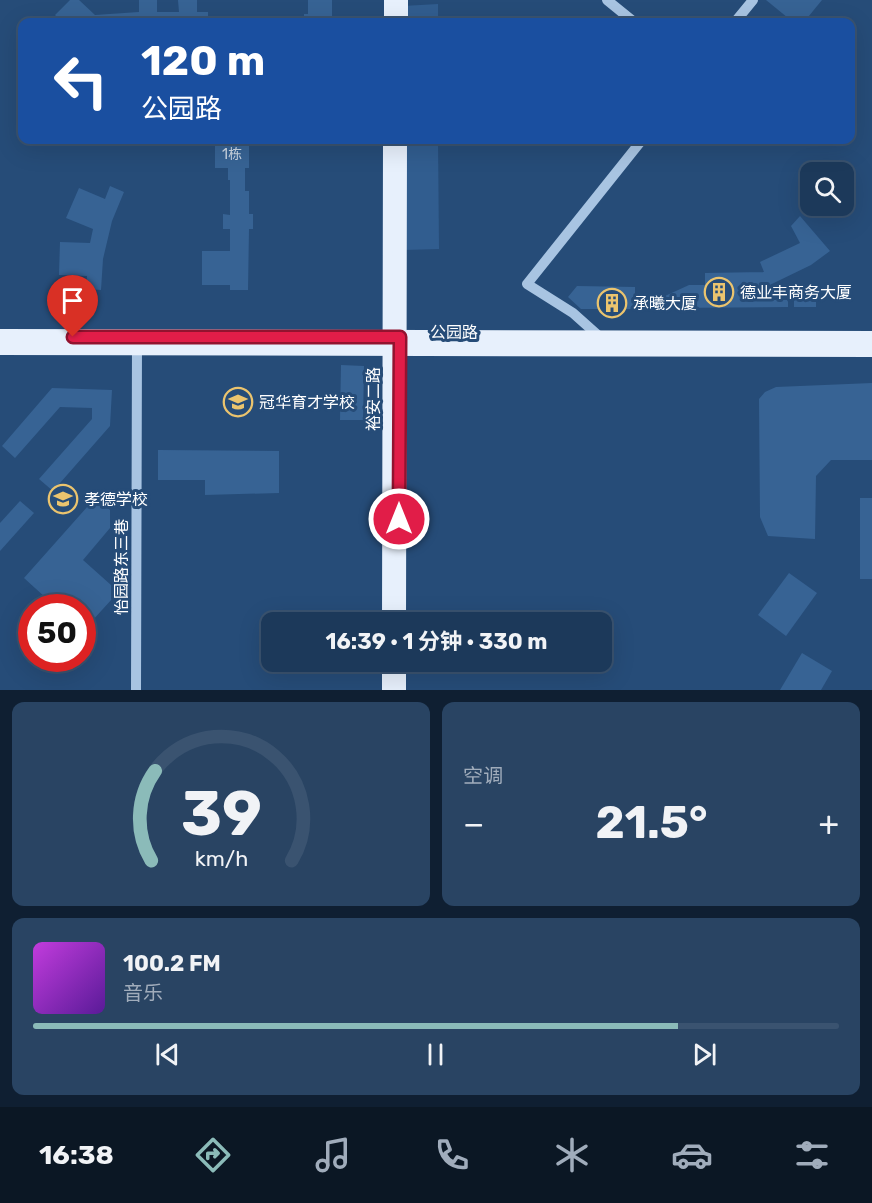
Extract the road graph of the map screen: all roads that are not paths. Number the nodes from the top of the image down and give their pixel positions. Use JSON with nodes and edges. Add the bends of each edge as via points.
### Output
{"nodes":[{"id":1,"x":391,"y":0,"type":"edge"},
{"id":2,"x":400,"y":0,"type":"edge"},
{"id":3,"x":607,"y":0,"type":"edge"},
{"id":4,"x":753,"y":0,"type":"edge"},
{"id":5,"x":391,"y":18,"type":"edge"},
{"id":6,"x":400,"y":18,"type":"edge"},
{"id":7,"x":629,"y":18,"type":"edge"},
{"id":8,"x":738,"y":18,"type":"edge"},
{"id":9,"x":390,"y":144,"type":"edge"},
{"id":10,"x":400,"y":144,"type":"edge"},
{"id":11,"x":639,"y":144,"type":"edge"},
{"id":12,"x":0,"y":336,"type":"edge"},
{"id":13,"x":601,"y":338,"type":"junction"},
{"id":14,"x":872,"y":338,"type":"edge"},
{"id":15,"x":137,"y":342,"type":"junction"},
{"id":16,"x":395,"y":343,"type":"junction"},
{"id":17,"x":0,"y":348,"type":"edge"},
{"id":18,"x":872,"y":350,"type":"edge"},
{"id":19,"x":389,"y":612,"type":"edge"},
{"id":20,"x":399,"y":612,"type":"edge"},
{"id":21,"x":389,"y":672,"type":"edge"},
{"id":22,"x":399,"y":672,"type":"edge"},
{"id":23,"x":136,"y":690,"type":"edge"},
{"id":24,"x":389,"y":690,"type":"edge"},
{"id":25,"x":399,"y":690,"type":"edge"}],
"edges":[{"from":1,"to":5,"type":"main road"},
{"from":2,"to":6,"type":"main road"},
{"from":3,"to":7,"type":"street"},
{"from":4,"to":8,"type":"street"},
{"from":9,"to":16,"type":"main road","name":"裕安二路"},
{"from":10,"to":16,"type":"main road","name":"裕安二路"},
{"from":11,"to":13,"type":"street","via":[[527,284],[573,313]]},
{"from":12,"to":15,"type":"main road","name":"公园路"},
{"from":13,"to":14,"type":"main road","name":"公园路"},
{"from":13,"to":16,"type":"main road","name":"公园路"},
{"from":15,"to":16,"type":"main road","name":"公园路"},
{"from":15,"to":17,"type":"main road","name":"公园路"},
{"from":15,"to":23,"type":"street","name":"怡园路东三巷"},
{"from":16,"to":18,"type":"main road","name":"公园路"},
{"from":16,"to":19,"type":"main road","name":"裕安二路"},
{"from":16,"to":20,"type":"main road","name":"裕安二路"},
{"from":21,"to":24,"type":"main road"},
{"from":22,"to":25,"type":"main road"}]}
